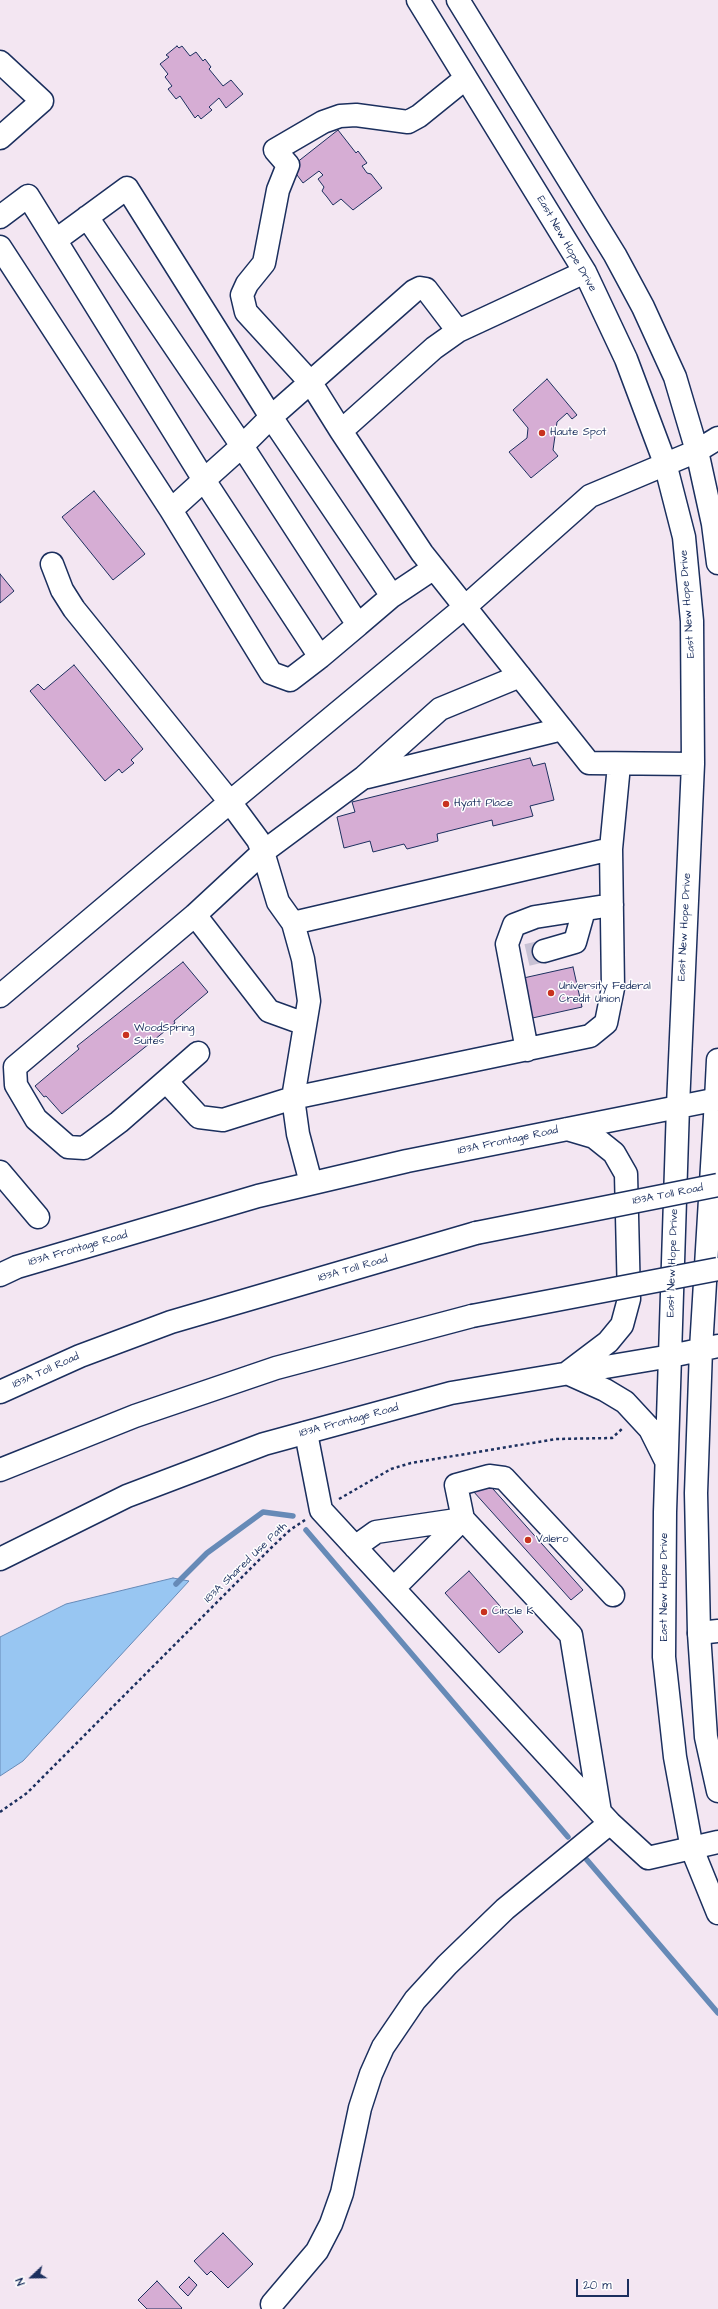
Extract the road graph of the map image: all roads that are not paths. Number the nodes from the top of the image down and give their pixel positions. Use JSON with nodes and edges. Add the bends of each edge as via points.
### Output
{"nodes":[{"id":1,"x":418,"y":0,"type":"edge"},
{"id":2,"x":458,"y":0,"type":"edge"},
{"id":3,"x":0,"y":62,"type":"edge"},
{"id":4,"x":466,"y":78,"type":"junction"},
{"id":5,"x":0,"y":138,"type":"edge"},
{"id":6,"x":0,"y":217,"type":"edge"},
{"id":7,"x":87,"y":217,"type":"junction"},
{"id":8,"x":56,"y":240,"type":"junction"},
{"id":9,"x":0,"y":247,"type":"edge"},
{"id":10,"x":585,"y":272,"type":"junction"},
{"id":11,"x":458,"y":331,"type":"junction"},
{"id":12,"x":311,"y":383,"type":"junction"},
{"id":13,"x":271,"y":417,"type":"junction"},
{"id":14,"x":341,"y":431,"type":"junction"},
{"id":15,"x":718,"y":438,"type":"edge"},
{"id":16,"x":242,"y":446,"type":"junction"},
{"id":17,"x":697,"y":451,"type":"junction"},
{"id":18,"x":665,"y":463,"type":"junction"},
{"id":19,"x":204,"y":480,"type":"junction"},
{"id":20,"x":171,"y":510,"type":"junction"},
{"id":21,"x":718,"y":563,"type":"edge"},
{"id":22,"x":52,"y":564,"type":"dead end"},
{"id":23,"x":434,"y":568,"type":"junction"},
{"id":24,"x":392,"y":596,"type":"junction"},
{"id":25,"x":465,"y":607,"type":"junction"},
{"id":26,"x":358,"y":625,"type":"junction"},
{"id":27,"x":320,"y":657,"type":"junction"},
{"id":28,"x":520,"y":676,"type":"junction"},
{"id":29,"x":562,"y":730,"type":"junction"},
{"id":30,"x":619,"y":764,"type":"junction"},
{"id":31,"x":693,"y":764,"type":"junction"},
{"id":32,"x":364,"y":777,"type":"junction"},
{"id":33,"x":230,"y":802,"type":"junction"},
{"id":34,"x":611,"y":849,"type":"junction"},
{"id":35,"x":263,"y":852,"type":"junction"},
{"id":36,"x":612,"y":905,"type":"junction"},
{"id":37,"x":584,"y":910,"type":"junction"},
{"id":38,"x":195,"y":915,"type":"junction"},
{"id":39,"x":293,"y":923,"type":"junction"},
{"id":40,"x":527,"y":955,"type":"junction"},
{"id":41,"x":0,"y":996,"type":"edge"},
{"id":42,"x":305,"y":1024,"type":"junction"},
{"id":43,"x":527,"y":1050,"type":"junction"},
{"id":44,"x":198,"y":1053,"type":"dead end"},
{"id":45,"x":718,"y":1060,"type":"edge"},
{"id":46,"x":166,"y":1081,"type":"junction"},
{"id":47,"x":293,"y":1098,"type":"junction"},
{"id":48,"x":717,"y":1099,"type":"edge"},
{"id":49,"x":678,"y":1106,"type":"junction"},
{"id":50,"x":566,"y":1129,"type":"junction"},
{"id":51,"x":0,"y":1172,"type":"edge"},
{"id":52,"x":311,"y":1183,"type":"junction"},
{"id":53,"x":718,"y":1185,"type":"edge"},
{"id":54,"x":38,"y":1218,"type":"dead end"},
{"id":55,"x":718,"y":1269,"type":"edge"},
{"id":56,"x":0,"y":1275,"type":"edge"},
{"id":57,"x":710,"y":1347,"type":"edge"},
{"id":58,"x":671,"y":1356,"type":"junction"},
{"id":59,"x":567,"y":1374,"type":"junction"},
{"id":60,"x":0,"y":1392,"type":"edge"},
{"id":61,"x":306,"y":1433,"type":"junction"},
{"id":62,"x":667,"y":1465,"type":"junction"},
{"id":63,"x":0,"y":1470,"type":"edge"},
{"id":64,"x":463,"y":1519,"type":"junction"},
{"id":65,"x":355,"y":1547,"type":"junction"},
{"id":66,"x":0,"y":1559,"type":"edge"},
{"id":67,"x":394,"y":1588,"type":"junction"},
{"id":68,"x":612,"y":1595,"type":"dead end"},
{"id":69,"x":708,"y":1632,"type":"edge"},
{"id":70,"x":718,"y":1789,"type":"edge"},
{"id":71,"x":605,"y":1818,"type":"junction"},
{"id":72,"x":718,"y":1842,"type":"edge"},
{"id":73,"x":692,"y":1849,"type":"junction"},
{"id":74,"x":718,"y":1913,"type":"edge"},
{"id":75,"x":272,"y":2304,"type":"dead end"}],
"edges":[{"from":1,"to":4,"type":"main road","name":"East New Hope Drive"},
{"from":2,"to":17,"type":"main road","via":[[614,255],[643,307],[675,377]]},
{"from":3,"to":5,"type":"main road","via":[[42,102]]},
{"from":4,"to":10,"type":"main road","name":"East New Hope Drive"},
{"from":4,"to":12,"type":"main road","via":[[408,122],[356,115],[340,116],[323,122],[275,150],[288,165],[278,190],[264,263],[247,284],[242,296],[246,312]]},
{"from":6,"to":8,"type":"main road","via":[[28,196]]},
{"from":7,"to":8,"type":"main road"},
{"from":7,"to":13,"type":"main road","via":[[127,188]]},
{"from":7,"to":16,"type":"main road"},
{"from":8,"to":19,"type":"main road"},
{"from":9,"to":20,"type":"main road"},
{"from":10,"to":11,"type":"main road"},
{"from":10,"to":18,"type":"main road","name":"East New Hope Drive","via":[[626,359]]},
{"from":11,"to":12,"type":"main road","via":[[426,289],[420,288]]},
{"from":11,"to":14,"type":"main road","via":[[434,348]]},
{"from":12,"to":13,"type":"main road"},
{"from":12,"to":14,"type":"main road"},
{"from":13,"to":16,"type":"main road"},
{"from":13,"to":24,"type":"main road"},
{"from":14,"to":23,"type":"main road"},
{"from":15,"to":17,"type":"main road"},
{"from":16,"to":19,"type":"main road"},
{"from":16,"to":26,"type":"main road"},
{"from":17,"to":18,"type":"main road"},
{"from":17,"to":21,"type":"main road","via":[[713,524]]},
{"from":18,"to":25,"type":"main road","via":[[590,496]]},
{"from":18,"to":31,"type":"main road","name":"East New Hope Drive","via":[[684,537],[691,613]]},
{"from":19,"to":20,"type":"main road"},
{"from":19,"to":27,"type":"main road"},
{"from":20,"to":27,"type":"main road","via":[[270,673],[290,680]]},
{"from":22,"to":33,"type":"main road","via":[[62,590],[74,609]]},
{"from":23,"to":24,"type":"main road"},
{"from":23,"to":25,"type":"main road"},
{"from":24,"to":26,"type":"main road"},
{"from":25,"to":28,"type":"main road"},
{"from":25,"to":33,"type":"main road"},
{"from":26,"to":27,"type":"main road"},
{"from":28,"to":29,"type":"main road"},
{"from":28,"to":32,"type":"main road","via":[[440,709]]},
{"from":29,"to":30,"type":"main road","via":[[589,763]]},
{"from":29,"to":32,"type":"main road"},
{"from":30,"to":31,"type":"main road"},
{"from":30,"to":34,"type":"main road"},
{"from":31,"to":49,"type":"main road","name":"East New Hope Drive"},
{"from":32,"to":35,"type":"main road"},
{"from":33,"to":35,"type":"main road","via":[[258,840]]},
{"from":33,"to":41,"type":"main road"},
{"from":34,"to":36,"type":"main road"},
{"from":34,"to":39,"type":"main road"},
{"from":35,"to":38,"type":"main road"},
{"from":35,"to":39,"type":"main road","via":[[278,902]]},
{"from":36,"to":37,"type":"main road"},
{"from":36,"to":43,"type":"main road","via":[[613,988],[606,1023],[590,1036]]},
{"from":37,"to":40,"type":"main road","via":[[575,942]]},
{"from":37,"to":40,"type":"main road","via":[[535,917],[514,925],[507,944]]},
{"from":38,"to":42,"type":"main road","via":[[269,1011]]},
{"from":38,"to":46,"type":"main road","via":[[15,1066],[16,1085],[36,1119],[68,1147],[84,1148],[119,1122]]},
{"from":39,"to":42,"type":"main road","via":[[303,959],[309,1001]]},
{"from":40,"to":43,"type":"main road"},
{"from":42,"to":47,"type":"main road"},
{"from":43,"to":47,"type":"main road"},
{"from":44,"to":46,"type":"main road"},
{"from":45,"to":48,"type":"main road"},
{"from":46,"to":47,"type":"main road","via":[[199,1117],[223,1120]]},
{"from":47,"to":52,"type":"main road","via":[[298,1134]]},
{"from":48,"to":49,"type":"main road","name":"183A Frontage Road"},
{"from":48,"to":57,"type":"main road"},
{"from":49,"to":50,"type":"main road","name":"183A Frontage Road"},
{"from":49,"to":58,"type":"main road","name":"East New Hope Drive"},
{"from":50,"to":52,"type":"main road","name":"183A Frontage Road"},
{"from":50,"to":59,"type":"main road","via":[[594,1138],[614,1153],[626,1174],[629,1299],[622,1325],[608,1342]]},
{"from":51,"to":54,"type":"main road"},
{"from":52,"to":56,"type":"main road","name":"183A Frontage Road","via":[[243,1200],[17,1267]]},
{"from":53,"to":60,"type":"main road","name":"183A Toll Road","bridge":true,"via":[[476,1233],[171,1322],[80,1356]]},
{"from":55,"to":63,"type":"main road","bridge":true,"via":[[472,1316],[276,1368],[135,1416]]},
{"from":57,"to":58,"type":"main road","name":"183A Frontage Road"},
{"from":57,"to":69,"type":"main road","via":[[696,1493]]},
{"from":58,"to":59,"type":"main road","name":"183A Frontage Road"},
{"from":58,"to":62,"type":"main road","name":"East New Hope Drive"},
{"from":59,"to":61,"type":"main road","name":"183A Frontage Road","via":[[451,1393]]},
{"from":59,"to":62,"type":"main road","via":[[605,1390],[636,1412],[650,1429]]},
{"from":61,"to":65,"type":"main road","via":[[321,1510]]},
{"from":61,"to":66,"type":"main road","name":"183A Frontage Road","via":[[264,1444],[127,1496]]},
{"from":62,"to":73,"type":"main road","name":"East New Hope Drive","via":[[664,1657],[675,1757]]},
{"from":64,"to":65,"type":"main road","via":[[376,1532]]},
{"from":64,"to":67,"type":"main road"},
{"from":64,"to":68,"type":"main road","via":[[456,1485],[489,1476],[504,1478]]},
{"from":64,"to":71,"type":"main road","via":[[571,1635]]},
{"from":65,"to":67,"type":"main road"},
{"from":67,"to":71,"type":"main road"},
{"from":69,"to":70,"type":"main road","via":[[706,1736]]},
{"from":71,"to":73,"type":"main road","via":[[648,1858]]},
{"from":71,"to":75,"type":"main road","via":[[505,1909],[415,2000],[383,2047],[371,2074],[360,2108],[342,2193],[331,2224],[317,2251]]},
{"from":72,"to":73,"type":"main road"},
{"from":73,"to":74,"type":"main road","name":"East New Hope Drive"}]}
